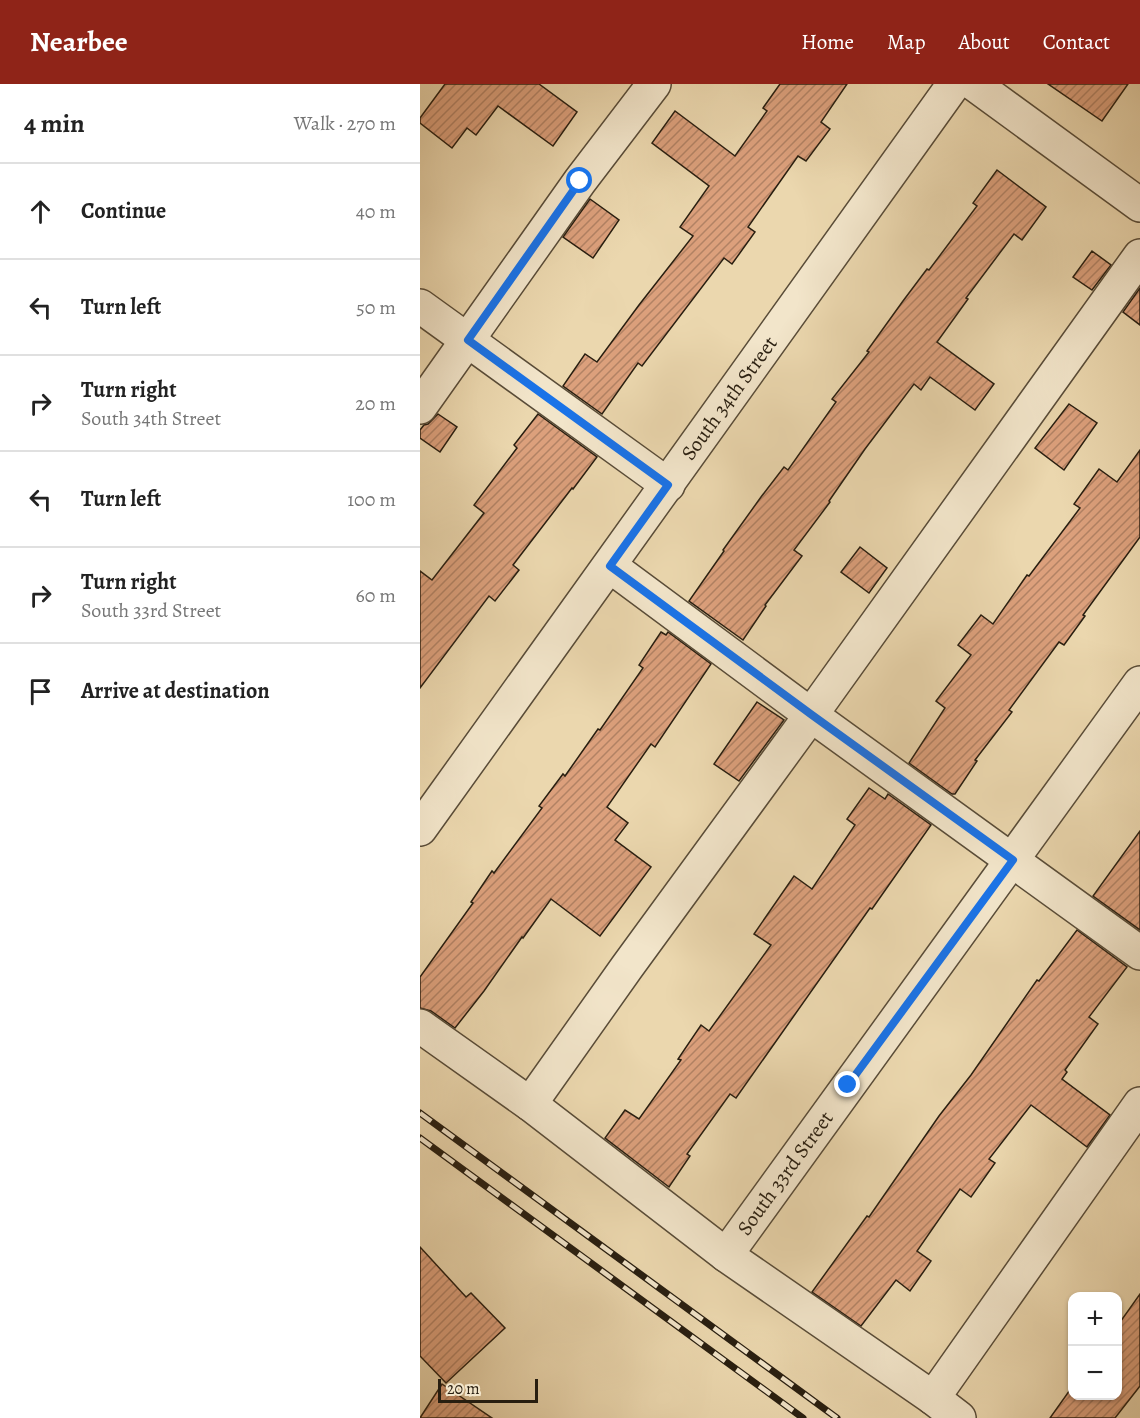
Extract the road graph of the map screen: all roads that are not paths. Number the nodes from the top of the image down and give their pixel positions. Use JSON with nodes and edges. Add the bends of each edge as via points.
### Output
{"nodes":[{"id":1,"x":654,"y":84,"type":"edge"},
{"id":2,"x":954,"y":84,"type":"edge"},
{"id":3,"x":974,"y":84,"type":"edge"},
{"id":4,"x":1140,"y":205,"type":"edge"},
{"id":5,"x":1140,"y":256,"type":"edge"},
{"id":6,"x":420,"y":306,"type":"edge"},
{"id":7,"x":468,"y":340,"type":"junction"},
{"id":8,"x":420,"y":407,"type":"edge"},
{"id":9,"x":668,"y":485,"type":"junction"},
{"id":10,"x":610,"y":566,"type":"junction"},
{"id":11,"x":1140,"y":683,"type":"edge"},
{"id":12,"x":812,"y":715,"type":"junction"},
{"id":13,"x":420,"y":829,"type":"edge"},
{"id":14,"x":1013,"y":860,"type":"junction"},
{"id":15,"x":1140,"y":953,"type":"edge"},
{"id":16,"x":420,"y":1026,"type":"edge"},
{"id":17,"x":530,"y":1104,"type":"junction"},
{"id":18,"x":1140,"y":1104,"type":"edge"},
{"id":19,"x":726,"y":1255,"type":"junction"},
{"id":20,"x":933,"y":1398,"type":"junction"},
{"id":21,"x":958,"y":1418,"type":"edge"}],
"edges":[{"from":1,"to":7,"type":"street"},
{"from":2,"to":9,"type":"street","name":"South 34th Street"},
{"from":3,"to":4,"type":"street"},
{"from":5,"to":12,"type":"street"},
{"from":6,"to":7,"type":"street"},
{"from":7,"to":8,"type":"street"},
{"from":7,"to":9,"type":"street"},
{"from":9,"to":10,"type":"street","name":"South 34th Street"},
{"from":10,"to":12,"type":"street"},
{"from":10,"to":13,"type":"street","name":"South 34th Street"},
{"from":11,"to":14,"type":"street","name":"South 33rd Street"},
{"from":12,"to":14,"type":"street"},
{"from":12,"to":17,"type":"street"},
{"from":14,"to":15,"type":"street"},
{"from":14,"to":19,"type":"street","name":"South 33rd Street"},
{"from":16,"to":17,"type":"street"},
{"from":17,"to":19,"type":"street"},
{"from":18,"to":20,"type":"street"},
{"from":19,"to":20,"type":"street"},
{"from":20,"to":21,"type":"street"}]}
